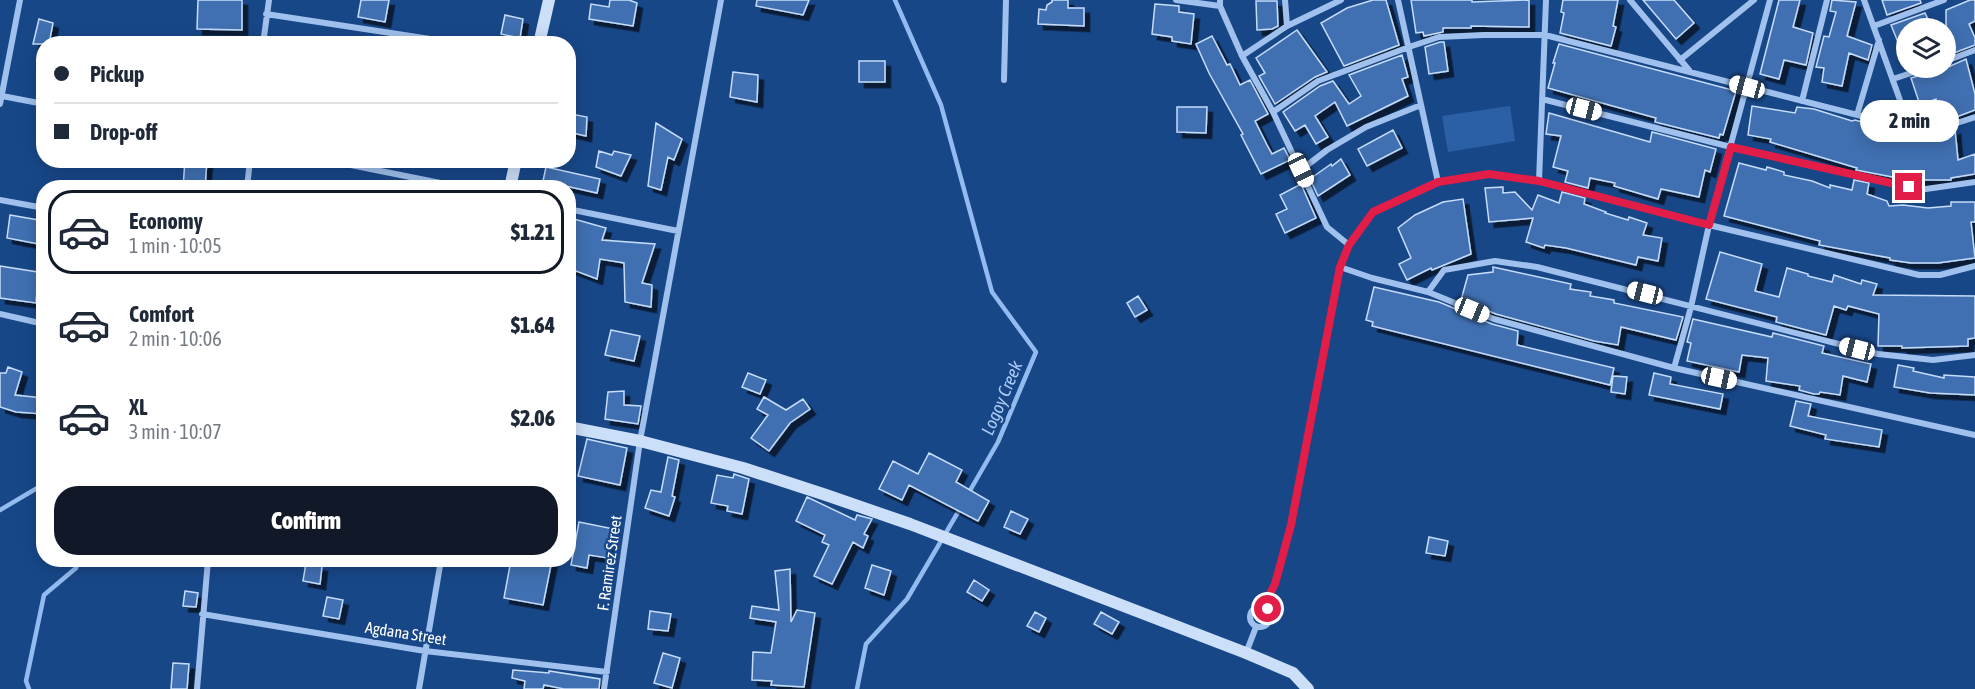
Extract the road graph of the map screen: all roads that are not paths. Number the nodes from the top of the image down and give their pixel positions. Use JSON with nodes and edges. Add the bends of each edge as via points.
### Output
{"nodes":[{"id":1,"x":20,"y":0,"type":"edge"},
{"id":2,"x":269,"y":0,"type":"edge"},
{"id":3,"x":549,"y":0,"type":"edge"},
{"id":4,"x":721,"y":0,"type":"edge"},
{"id":5,"x":1006,"y":0,"type":"edge"},
{"id":6,"x":1176,"y":0,"type":"edge"},
{"id":7,"x":1286,"y":0,"type":"edge"},
{"id":8,"x":1341,"y":0,"type":"edge"},
{"id":9,"x":1398,"y":0,"type":"edge"},
{"id":10,"x":1546,"y":0,"type":"edge"},
{"id":11,"x":1630,"y":0,"type":"edge"},
{"id":12,"x":1744,"y":0,"type":"edge"},
{"id":13,"x":1754,"y":0,"type":"edge"},
{"id":14,"x":1770,"y":0,"type":"edge"},
{"id":15,"x":1827,"y":0,"type":"edge"},
{"id":16,"x":1864,"y":0,"type":"edge"},
{"id":17,"x":1944,"y":0,"type":"edge"},
{"id":18,"x":1220,"y":3,"type":"edge"},
{"id":19,"x":1744,"y":9,"type":"junction"},
{"id":20,"x":266,"y":14,"type":"junction"},
{"id":21,"x":1287,"y":26,"type":"junction"},
{"id":22,"x":1874,"y":26,"type":"junction"},
{"id":23,"x":1545,"y":35,"type":"junction"},
{"id":24,"x":264,"y":36,"type":"edge"},
{"id":25,"x":410,"y":36,"type":"edge"},
{"id":26,"x":541,"y":36,"type":"edge"},
{"id":27,"x":1879,"y":40,"type":"junction"},
{"id":28,"x":1409,"y":46,"type":"junction"},
{"id":29,"x":1975,"y":50,"type":"edge"},
{"id":30,"x":1242,"y":56,"type":"junction"},
{"id":31,"x":1956,"y":57,"type":"edge"},
{"id":32,"x":1680,"y":60,"type":"junction"},
{"id":33,"x":1690,"y":72,"type":"junction"},
{"id":34,"x":1896,"y":78,"type":"edge"},
{"id":35,"x":1893,"y":79,"type":"junction"},
{"id":36,"x":1004,"y":80,"type":"dead end"},
{"id":37,"x":1747,"y":87,"type":"junction"},
{"id":38,"x":2,"y":96,"type":"junction"},
{"id":39,"x":1542,"y":99,"type":"junction"},
{"id":40,"x":1802,"y":101,"type":"junction"},
{"id":41,"x":36,"y":102,"type":"edge"},
{"id":42,"x":0,"y":104,"type":"edge"},
{"id":43,"x":1421,"y":105,"type":"junction"},
{"id":44,"x":1273,"y":112,"type":"junction"},
{"id":45,"x":1857,"y":115,"type":"junction"},
{"id":46,"x":1975,"y":117,"type":"edge"},
{"id":47,"x":1910,"y":128,"type":"junction"},
{"id":48,"x":1731,"y":147,"type":"junction"},
{"id":49,"x":366,"y":168,"type":"edge"},
{"id":50,"x":1301,"y":170,"type":"junction"},
{"id":51,"x":425,"y":180,"type":"edge"},
{"id":52,"x":1539,"y":181,"type":"junction"},
{"id":53,"x":1438,"y":182,"type":"junction"},
{"id":54,"x":1975,"y":182,"type":"edge"},
{"id":55,"x":0,"y":200,"type":"edge"},
{"id":56,"x":36,"y":207,"type":"edge"},
{"id":57,"x":576,"y":210,"type":"edge"},
{"id":58,"x":1709,"y":225,"type":"junction"},
{"id":59,"x":678,"y":231,"type":"junction"},
{"id":60,"x":1349,"y":245,"type":"junction"},
{"id":61,"x":1975,"y":266,"type":"edge"},
{"id":62,"x":1340,"y":267,"type":"junction"},
{"id":63,"x":1428,"y":292,"type":"junction"},
{"id":64,"x":1691,"y":307,"type":"junction"},
{"id":65,"x":1,"y":315,"type":"edge"},
{"id":66,"x":36,"y":322,"type":"edge"},
{"id":67,"x":0,"y":323,"type":"edge"},
{"id":68,"x":1975,"y":355,"type":"edge"},
{"id":69,"x":1674,"y":368,"type":"junction"},
{"id":70,"x":1975,"y":428,"type":"edge"},
{"id":71,"x":576,"y":429,"type":"edge"},
{"id":72,"x":1964,"y":433,"type":"junction"},
{"id":73,"x":1975,"y":435,"type":"edge"},
{"id":74,"x":640,"y":441,"type":"junction"},
{"id":75,"x":207,"y":567,"type":"edge"},
{"id":76,"x":440,"y":567,"type":"edge"},
{"id":77,"x":1263,"y":607,"type":"junction"},
{"id":78,"x":202,"y":614,"type":"junction"},
{"id":79,"x":1256,"y":627,"type":"junction"},
{"id":80,"x":425,"y":651,"type":"junction"},
{"id":81,"x":1246,"y":653,"type":"junction"},
{"id":82,"x":607,"y":672,"type":"junction"},
{"id":83,"x":197,"y":689,"type":"edge"},
{"id":84,"x":419,"y":689,"type":"edge"},
{"id":85,"x":604,"y":689,"type":"edge"},
{"id":86,"x":1308,"y":689,"type":"edge"}],
"edges":[{"from":1,"to":38,"type":"street"},
{"from":2,"to":20,"type":"street"},
{"from":3,"to":26,"type":"main road"},
{"from":4,"to":59,"type":"street","name":"F. Ramirez Street"},
{"from":5,"to":36,"type":"street"},
{"from":6,"to":18,"type":"street"},
{"from":7,"to":21,"type":"street"},
{"from":8,"to":21,"type":"street"},
{"from":9,"to":28,"type":"street"},
{"from":10,"to":23,"type":"street"},
{"from":11,"to":32,"type":"street"},
{"from":12,"to":19,"type":"street"},
{"from":13,"to":19,"type":"street"},
{"from":14,"to":37,"type":"street"},
{"from":15,"to":40,"type":"street"},
{"from":16,"to":22,"type":"street"},
{"from":17,"to":22,"type":"street"},
{"from":18,"to":30,"type":"street"},
{"from":19,"to":32,"type":"street"},
{"from":20,"to":24,"type":"street"},
{"from":20,"to":25,"type":"street"},
{"from":21,"to":30,"type":"street"},
{"from":22,"to":27,"type":"street"},
{"from":23,"to":28,"type":"street","via":[[1439,37]]},
{"from":23,"to":33,"type":"street"},
{"from":23,"to":39,"type":"street"},
{"from":27,"to":35,"type":"street"},
{"from":27,"to":45,"type":"street"},
{"from":28,"to":43,"type":"street"},
{"from":28,"to":44,"type":"street","via":[[1318,81]]},
{"from":29,"to":31,"type":"street"},
{"from":30,"to":44,"type":"street"},
{"from":32,"to":33,"type":"street"},
{"from":33,"to":37,"type":"street"},
{"from":34,"to":35,"type":"street"},
{"from":35,"to":47,"type":"street"},
{"from":37,"to":40,"type":"street"},
{"from":37,"to":48,"type":"street"},
{"from":38,"to":41,"type":"street"},
{"from":38,"to":42,"type":"street"},
{"from":39,"to":48,"type":"street"},
{"from":39,"to":52,"type":"street"},
{"from":40,"to":45,"type":"street"},
{"from":43,"to":50,"type":"street","via":[[1366,127]]},
{"from":43,"to":53,"type":"street"},
{"from":44,"to":50,"type":"street"},
{"from":45,"to":47,"type":"street"},
{"from":46,"to":47,"type":"street","via":[[1932,131]]},
{"from":48,"to":54,"type":"street","via":[[1909,187],[1926,189]]},
{"from":48,"to":58,"type":"street"},
{"from":49,"to":51,"type":"street"},
{"from":50,"to":60,"type":"street","via":[[1327,227]]},
{"from":52,"to":53,"type":"street","via":[[1489,174]]},
{"from":52,"to":58,"type":"street"},
{"from":53,"to":60,"type":"street","via":[[1373,212]]},
{"from":55,"to":56,"type":"street"},
{"from":57,"to":59,"type":"street"},
{"from":58,"to":61,"type":"street","via":[[1919,275],[1940,275]]},
{"from":58,"to":64,"type":"street"},
{"from":59,"to":74,"type":"street","name":"F. Ramirez Street"},
{"from":60,"to":62,"type":"street"},
{"from":62,"to":63,"type":"street"},
{"from":62,"to":77,"type":"street","via":[[1291,525],[1275,584]]},
{"from":63,"to":64,"type":"street","via":[[1444,270],[1495,261],[1537,267]]},
{"from":63,"to":69,"type":"street","via":[[1494,319]]},
{"from":64,"to":68,"type":"street","via":[[1878,354],[1933,360]]},
{"from":64,"to":69,"type":"street"},
{"from":65,"to":66,"type":"street"},
{"from":65,"to":67,"type":"street"},
{"from":69,"to":72,"type":"street"},
{"from":70,"to":72,"type":"street"},
{"from":71,"to":74,"type":"main road"},
{"from":72,"to":73,"type":"street"},
{"from":74,"to":81,"type":"main road","via":[[743,468],[910,524]]},
{"from":74,"to":82,"type":"street","name":"F. Ramirez Street"},
{"from":75,"to":78,"type":"street"},
{"from":76,"to":80,"type":"street"},
{"from":77,"to":79,"type":"street","via":[[1250,612],[1249,619]]},
{"from":77,"to":79,"type":"street","via":[[1271,616],[1269,623]]},
{"from":78,"to":80,"type":"street","name":"Agdana Street"},
{"from":78,"to":83,"type":"street"},
{"from":79,"to":81,"type":"street"},
{"from":80,"to":82,"type":"street","name":"Agdana Street"},
{"from":80,"to":84,"type":"street"},
{"from":81,"to":86,"type":"main road","via":[[1293,674]]},
{"from":82,"to":85,"type":"street","name":"F. Ramirez Street"}]}
